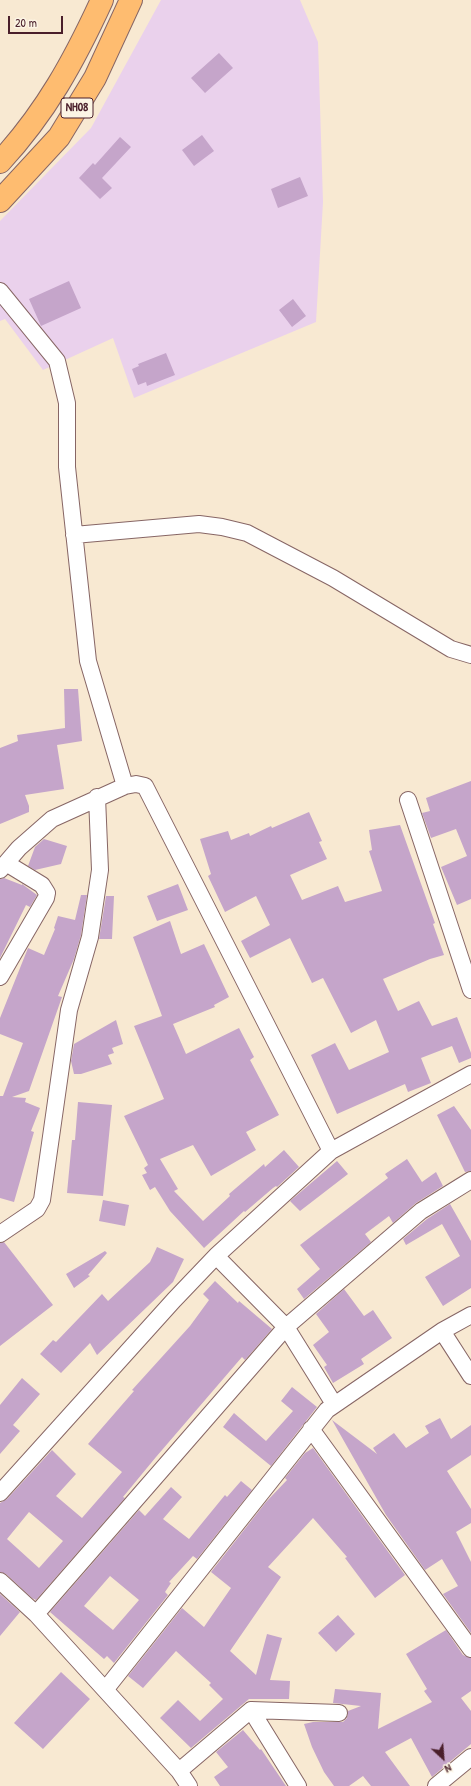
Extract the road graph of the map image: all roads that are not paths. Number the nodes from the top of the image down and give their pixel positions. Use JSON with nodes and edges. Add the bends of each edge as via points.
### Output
{"nodes":[{"id":1,"x":102,"y":0,"type":"edge"},
{"id":2,"x":131,"y":0,"type":"edge"},
{"id":3,"x":0,"y":162,"type":"edge"},
{"id":4,"x":0,"y":200,"type":"edge"},
{"id":5,"x":0,"y":291,"type":"edge"},
{"id":6,"x":74,"y":535,"type":"junction"},
{"id":7,"x":471,"y":655,"type":"edge"},
{"id":8,"x":125,"y":786,"type":"junction"},
{"id":9,"x":97,"y":797,"type":"junction"},
{"id":10,"x":408,"y":800,"type":"dead end"},
{"id":11,"x":3,"y":867,"type":"edge"},
{"id":12,"x":0,"y":977,"type":"edge"},
{"id":13,"x":471,"y":990,"type":"edge"},
{"id":14,"x":471,"y":1074,"type":"edge"},
{"id":15,"x":331,"y":1151,"type":"junction"},
{"id":16,"x":471,"y":1180,"type":"edge"},
{"id":17,"x":0,"y":1234,"type":"edge"},
{"id":18,"x":216,"y":1256,"type":"junction"},
{"id":19,"x":471,"y":1315,"type":"edge"},
{"id":20,"x":286,"y":1327,"type":"junction"},
{"id":21,"x":442,"y":1331,"type":"junction"},
{"id":22,"x":471,"y":1376,"type":"edge"},
{"id":23,"x":334,"y":1404,"type":"junction"},
{"id":24,"x":311,"y":1429,"type":"junction"},
{"id":25,"x":0,"y":1493,"type":"edge"},
{"id":26,"x":0,"y":1581,"type":"edge"},
{"id":27,"x":36,"y":1614,"type":"junction"},
{"id":28,"x":471,"y":1649,"type":"edge"},
{"id":29,"x":105,"y":1690,"type":"junction"},
{"id":30,"x":251,"y":1710,"type":"junction"},
{"id":31,"x":338,"y":1713,"type":"dead end"},
{"id":32,"x":471,"y":1757,"type":"edge"},
{"id":33,"x":179,"y":1771,"type":"junction"},
{"id":34,"x":189,"y":1786,"type":"edge"},
{"id":35,"x":298,"y":1786,"type":"edge"},
{"id":36,"x":436,"y":1786,"type":"edge"}],
"edges":[{"from":1,"to":3,"type":"highway","number":"NH08","via":[[58,87],[30,128]]},
{"from":2,"to":4,"type":"highway","number":"NH08","via":[[95,78],[60,137]]},
{"from":5,"to":6,"type":"street","via":[[57,360],[67,403],[67,467]]},
{"from":6,"to":7,"type":"street","via":[[199,524],[247,533],[333,578],[451,649]]},
{"from":6,"to":8,"type":"street","via":[[88,661]]},
{"from":8,"to":9,"type":"street"},
{"from":8,"to":15,"type":"street","via":[[145,786]]},
{"from":9,"to":11,"type":"street","via":[[52,820],[19,848]]},
{"from":9,"to":17,"type":"street","via":[[100,870],[90,937],[69,1010],[42,1200],[37,1209]]},
{"from":10,"to":13,"type":"street"},
{"from":11,"to":12,"type":"street","via":[[42,886],[47,893]]},
{"from":14,"to":15,"type":"street"},
{"from":15,"to":18,"type":"street"},
{"from":16,"to":20,"type":"street","via":[[421,1212]]},
{"from":18,"to":20,"type":"street"},
{"from":18,"to":25,"type":"street"},
{"from":19,"to":21,"type":"street"},
{"from":20,"to":23,"type":"street"},
{"from":20,"to":27,"type":"street"},
{"from":21,"to":22,"type":"street"},
{"from":21,"to":23,"type":"street"},
{"from":23,"to":24,"type":"street"},
{"from":24,"to":28,"type":"street"},
{"from":24,"to":29,"type":"street"},
{"from":26,"to":27,"type":"street"},
{"from":27,"to":29,"type":"street"},
{"from":29,"to":33,"type":"street"},
{"from":30,"to":31,"type":"street"},
{"from":30,"to":33,"type":"street"},
{"from":30,"to":35,"type":"street"},
{"from":32,"to":36,"type":"street"},
{"from":33,"to":34,"type":"street"}]}
